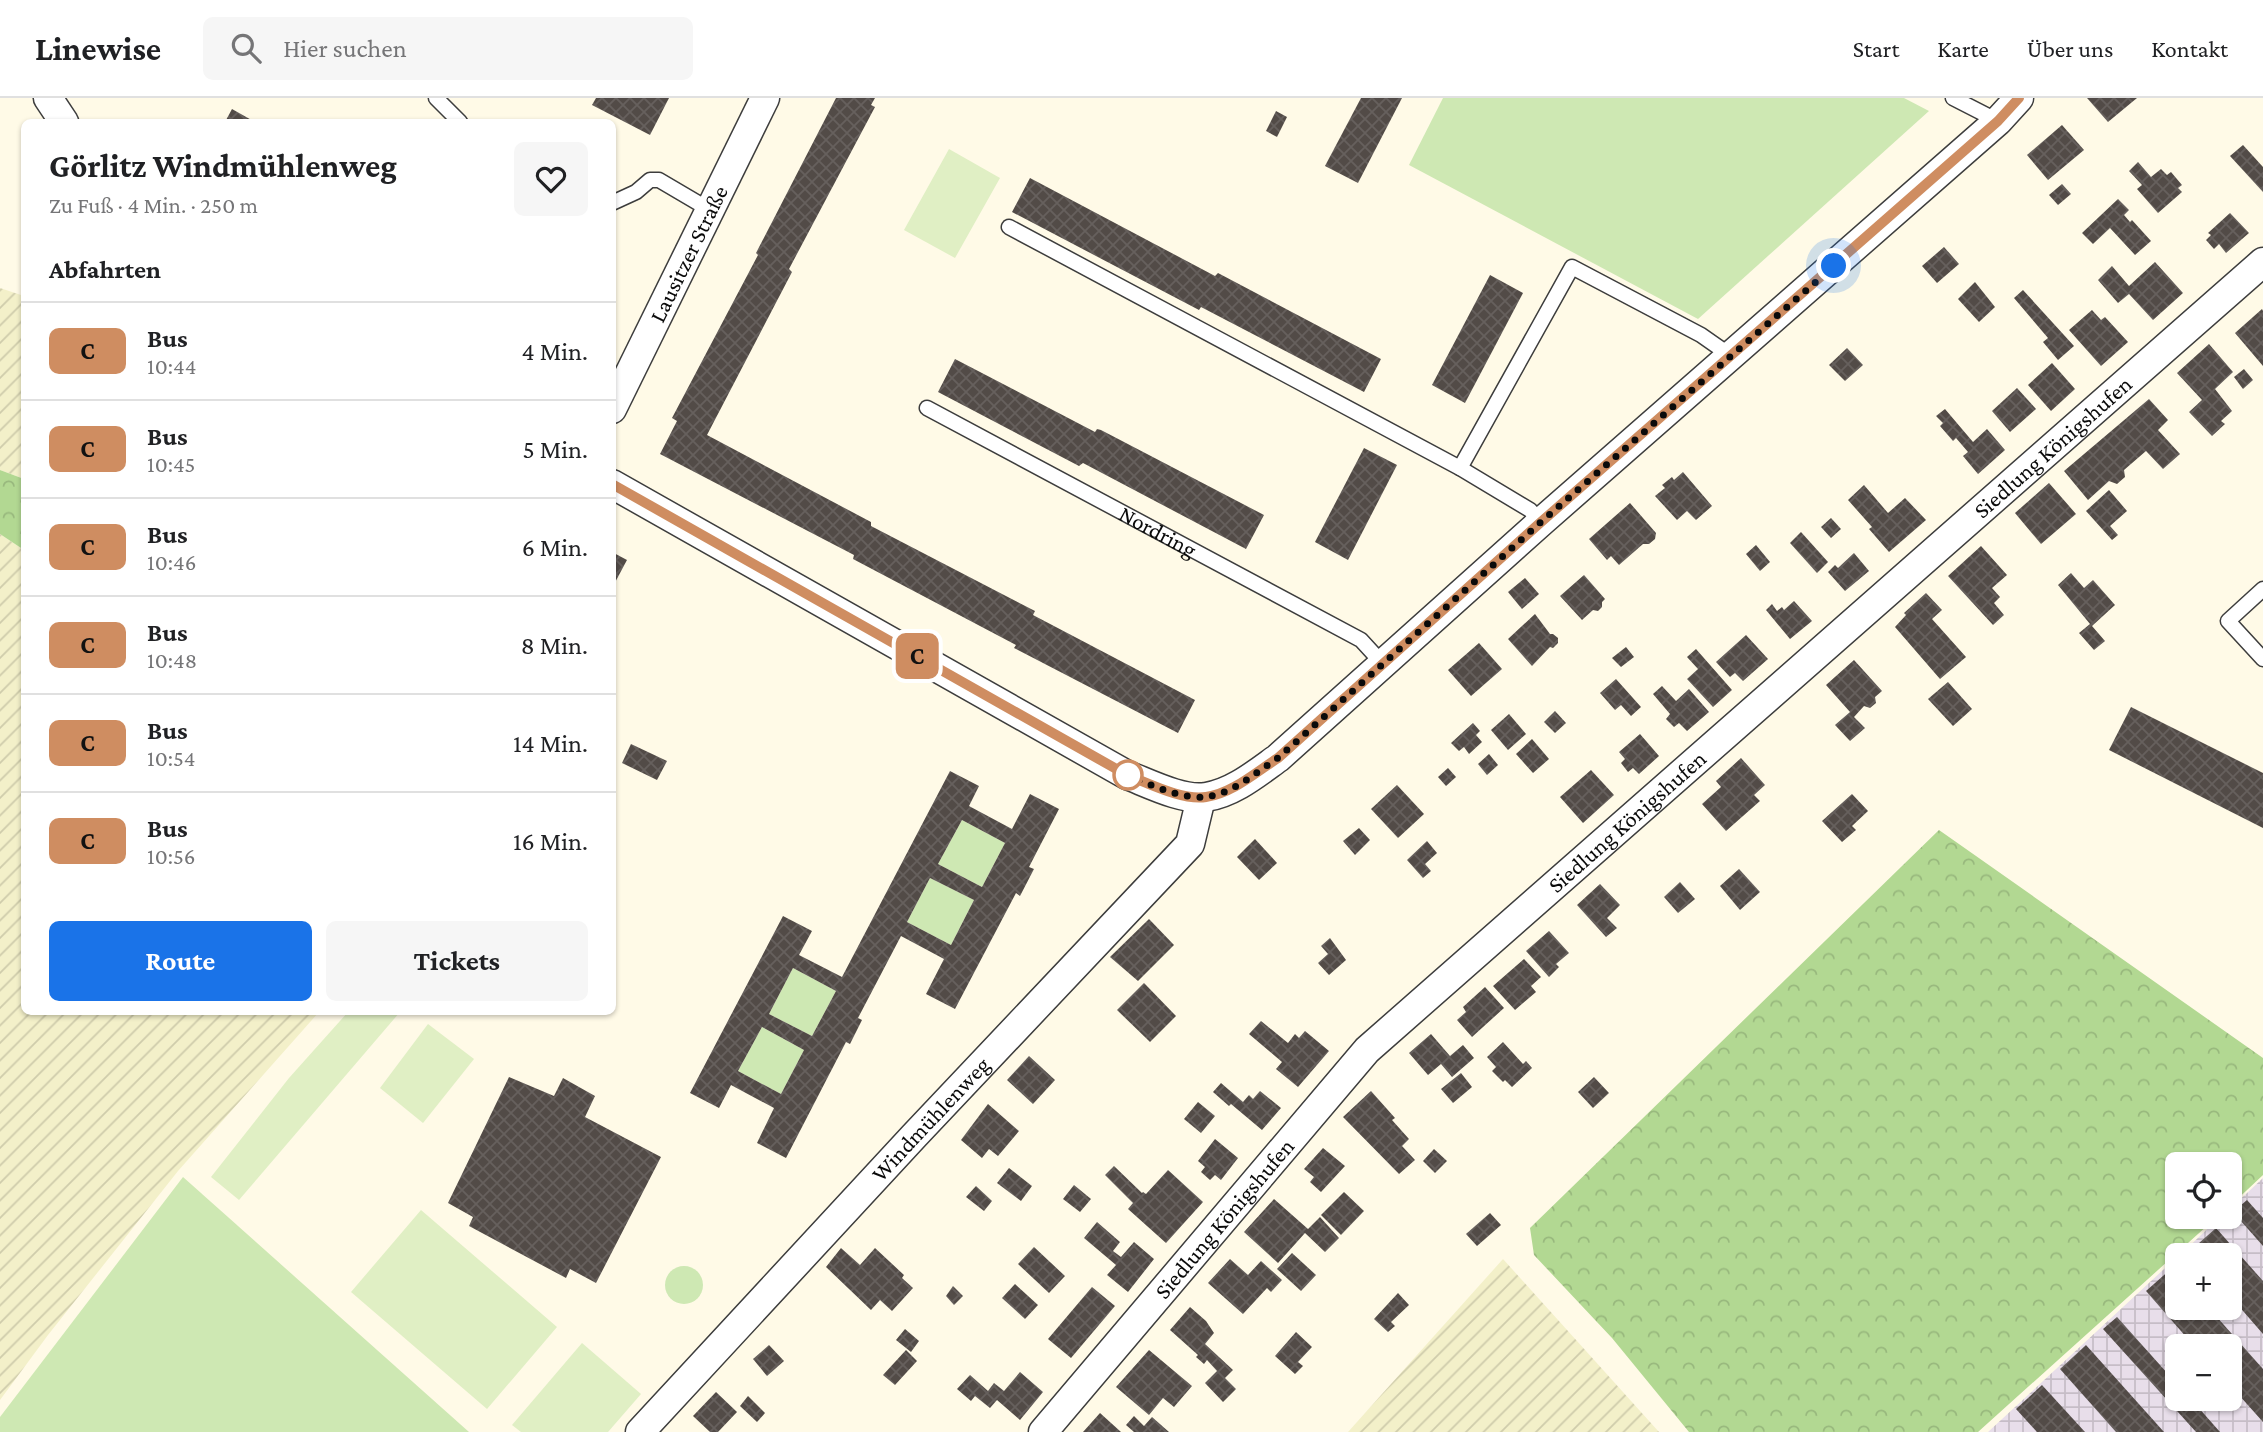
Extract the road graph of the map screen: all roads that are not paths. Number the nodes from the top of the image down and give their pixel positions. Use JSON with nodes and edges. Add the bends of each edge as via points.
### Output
{"nodes":[{"id":1,"x":48,"y":98,"type":"edge"},
{"id":2,"x":436,"y":98,"type":"edge"},
{"id":3,"x":765,"y":98,"type":"edge"},
{"id":4,"x":1953,"y":98,"type":"edge"},
{"id":5,"x":2019,"y":98,"type":"edge"},
{"id":6,"x":62,"y":119,"type":"edge"},
{"id":7,"x":457,"y":119,"type":"edge"},
{"id":8,"x":1998,"y":121,"type":"junction"},
{"id":9,"x":616,"y":200,"type":"edge"},
{"id":10,"x":710,"y":210,"type":"junction"},
{"id":11,"x":1009,"y":227,"type":"dead end"},
{"id":12,"x":2263,"y":262,"type":"edge"},
{"id":13,"x":1731,"y":356,"type":"junction"},
{"id":14,"x":616,"y":402,"type":"edge"},
{"id":15,"x":927,"y":408,"type":"dead end"},
{"id":16,"x":1460,"y":468,"type":"junction"},
{"id":17,"x":616,"y":486,"type":"edge"},
{"id":18,"x":1541,"y":522,"type":"junction"},
{"id":19,"x":2263,"y":589,"type":"edge"},
{"id":20,"x":2263,"y":659,"type":"edge"},
{"id":21,"x":1383,"y":664,"type":"junction"},
{"id":22,"x":1201,"y":798,"type":"junction"},
{"id":23,"x":640,"y":1432,"type":"edge"},
{"id":24,"x":1043,"y":1432,"type":"edge"}],
"edges":[{"from":1,"to":6,"type":"street"},
{"from":2,"to":7,"type":"lane"},
{"from":3,"to":10,"type":"street","name":"Lausitzer Straße"},
{"from":4,"to":8,"type":"lane"},
{"from":5,"to":8,"type":"street"},
{"from":8,"to":13,"type":"street"},
{"from":9,"to":10,"type":"lane","via":[[650,180],[659,180]]},
{"from":10,"to":14,"type":"street","name":"Lausitzer Straße"},
{"from":11,"to":16,"type":"lane"},
{"from":12,"to":24,"type":"street","name":"Siedlung Königshufen","via":[[1367,1050]]},
{"from":13,"to":16,"type":"lane","via":[[1701,335],[1572,267]]},
{"from":13,"to":18,"type":"street"},
{"from":15,"to":21,"type":"lane","name":"Nordring","via":[[1361,640]]},
{"from":16,"to":18,"type":"lane","via":[[1530,510]]},
{"from":17,"to":22,"type":"street","via":[[1127,775]]},
{"from":18,"to":21,"type":"street"},
{"from":19,"to":20,"type":"lane","via":[[2228,621]]},
{"from":21,"to":22,"type":"street","via":[[1278,758],[1242,783]]},
{"from":22,"to":23,"type":"street","name":"Windmühlenweg","via":[[1191,844]]}]}
